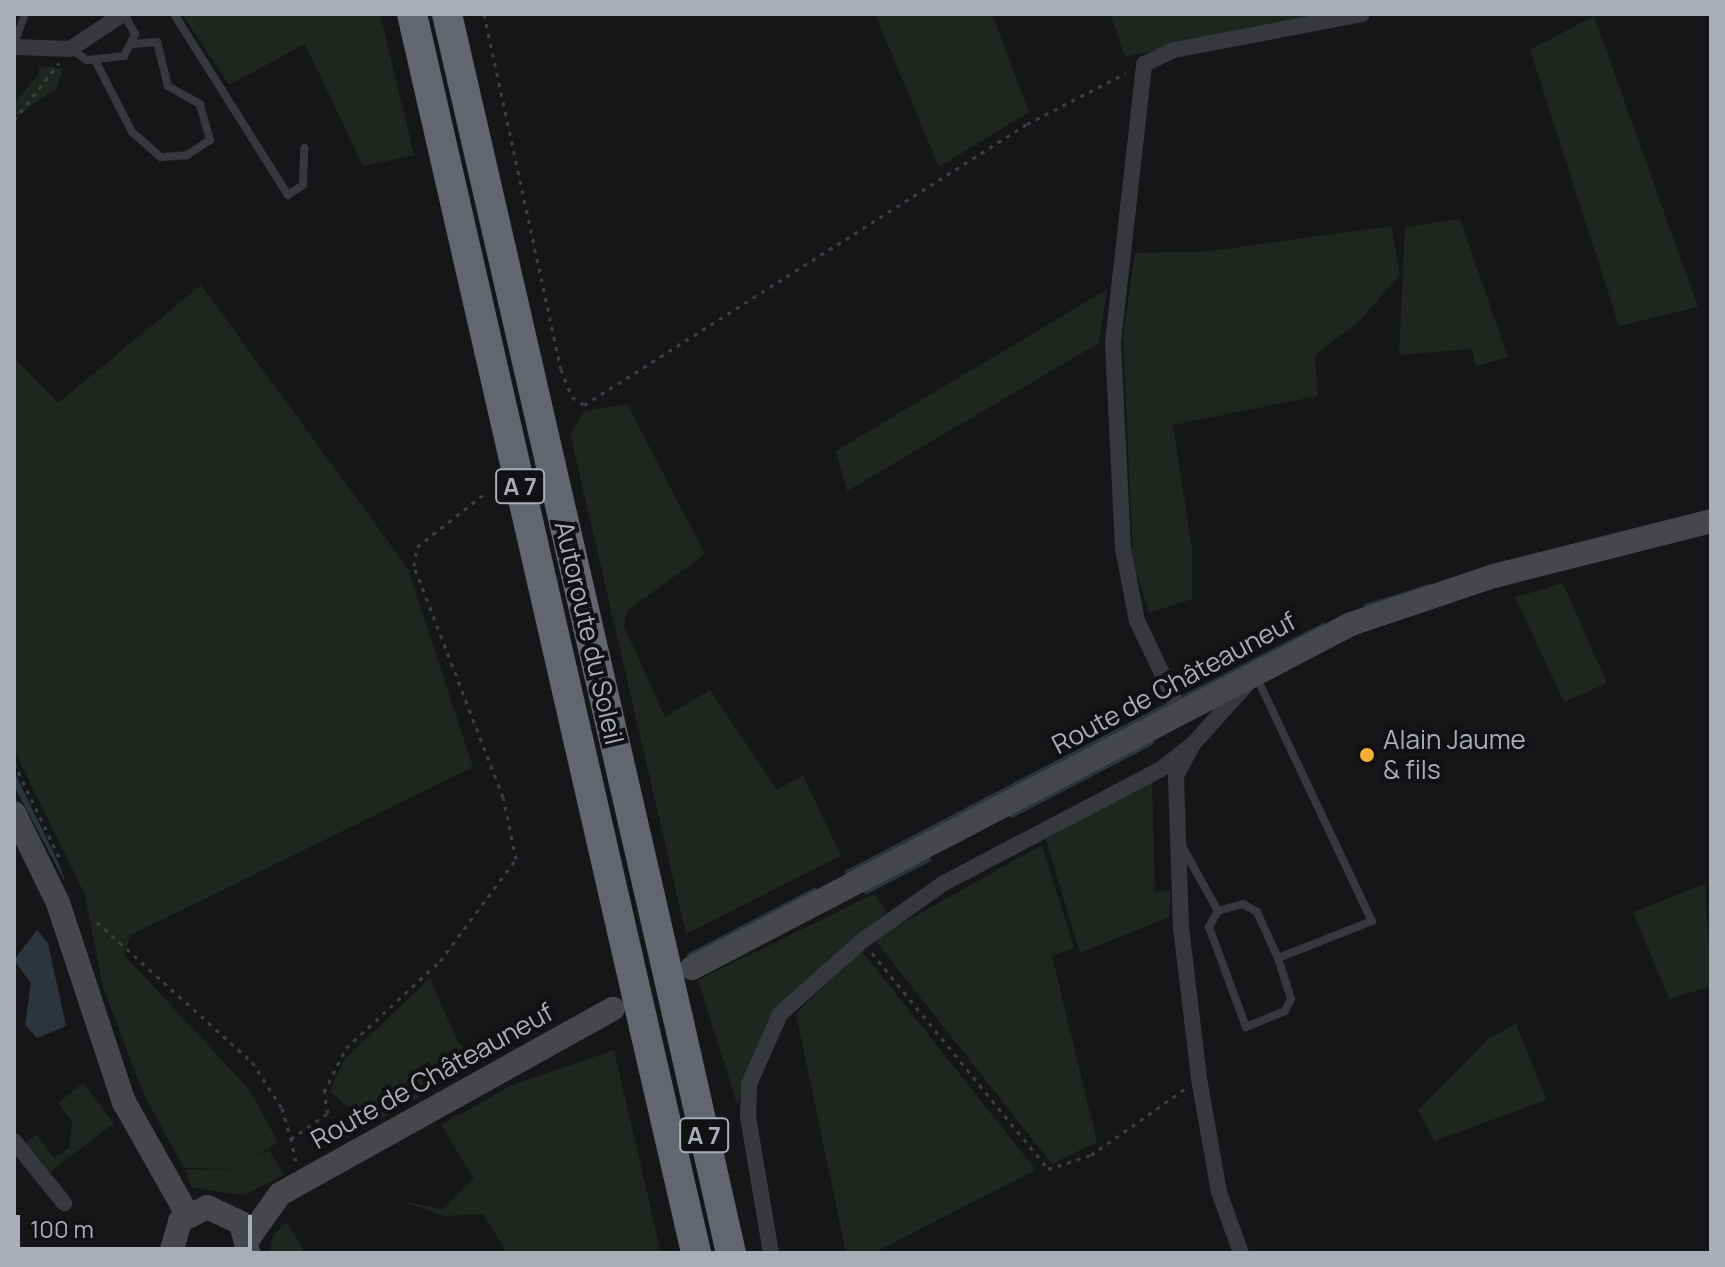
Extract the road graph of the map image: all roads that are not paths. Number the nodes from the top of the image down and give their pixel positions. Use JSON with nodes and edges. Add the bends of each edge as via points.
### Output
{"nodes":[{"id":1,"x":25,"y":14,"type":"edge"},
{"id":2,"x":124,"y":14,"type":"edge"},
{"id":3,"x":174,"y":14,"type":"edge"},
{"id":4,"x":395,"y":14,"type":"edge"},
{"id":5,"x":412,"y":14,"type":"edge"},
{"id":6,"x":447,"y":14,"type":"edge"},
{"id":7,"x":1362,"y":14,"type":"edge"},
{"id":8,"x":133,"y":44,"type":"junction"},
{"id":9,"x":14,"y":45,"type":"edge"},
{"id":10,"x":70,"y":49,"type":"junction"},
{"id":11,"x":95,"y":60,"type":"junction"},
{"id":12,"x":304,"y":148,"type":"dead end"},
{"id":13,"x":443,"y":148,"type":"junction"},
{"id":14,"x":1711,"y":521,"type":"edge"},
{"id":15,"x":1256,"y":673,"type":"junction"},
{"id":16,"x":1180,"y":711,"type":"junction"},
{"id":17,"x":1193,"y":744,"type":"junction"},
{"id":18,"x":14,"y":813,"type":"edge"},
{"id":19,"x":1182,"y":845,"type":"junction"},
{"id":20,"x":1218,"y":911,"type":"junction"},
{"id":21,"x":1278,"y":958,"type":"junction"},
{"id":22,"x":692,"y":968,"type":"dead end"},
{"id":23,"x":613,"y":1009,"type":"dead end"},
{"id":24,"x":14,"y":1141,"type":"edge"},
{"id":25,"x":280,"y":1194,"type":"junction"},
{"id":26,"x":64,"y":1203,"type":"dead end"},
{"id":27,"x":227,"y":1212,"type":"junction"},
{"id":28,"x":187,"y":1214,"type":"junction"},
{"id":29,"x":248,"y":1246,"type":"edge"},
{"id":30,"x":170,"y":1252,"type":"edge"},
{"id":31,"x":696,"y":1253,"type":"edge"},
{"id":32,"x":731,"y":1253,"type":"edge"},
{"id":33,"x":771,"y":1253,"type":"edge"},
{"id":34,"x":1241,"y":1253,"type":"edge"}],
"edges":[{"from":1,"to":9,"type":"lane"},
{"from":2,"to":8,"type":"lane"},
{"from":2,"to":10,"type":"street"},
{"from":3,"to":12,"type":"lane","via":[[288,195],[303,185]]},
{"from":4,"to":13,"type":"highway","via":[[412,89]]},
{"from":5,"to":13,"type":"highway","name":"Autoroute du Soleil","number":"A 7"},
{"from":6,"to":32,"type":"highway","name":"Autoroute du Soleil","number":"A 7","bridge":true},
{"from":7,"to":16,"type":"street","via":[[1174,50],[1144,64],[1113,342],[1123,548],[1137,621]]},
{"from":8,"to":11,"type":"lane","via":[[124,56]]},
{"from":8,"to":11,"type":"lane","via":[[157,42],[168,86],[200,104],[210,140],[187,155],[161,157],[132,132]]},
{"from":9,"to":10,"type":"street"},
{"from":10,"to":11,"type":"lane"},
{"from":13,"to":31,"type":"highway","name":"Autoroute du Soleil","number":"A 7","bridge":true},
{"from":14,"to":15,"type":"main road","name":"Route de Châteauneuf","via":[[1392,607]]},
{"from":15,"to":16,"type":"main road","name":"Route de Châteauneuf"},
{"from":15,"to":17,"type":"street"},
{"from":15,"to":21,"type":"lane","via":[[1372,921]]},
{"from":16,"to":22,"type":"main road","name":"Route de Châteauneuf"},
{"from":17,"to":19,"type":"street","via":[[1176,776]]},
{"from":17,"to":33,"type":"street","via":[[1161,769],[944,883],[862,941],[780,1014],[749,1084],[748,1140]]},
{"from":18,"to":28,"type":"main road","via":[[58,903],[124,1102]]},
{"from":19,"to":20,"type":"lane"},
{"from":19,"to":34,"type":"street","via":[[1181,927],[1199,1078],[1219,1192]]},
{"from":20,"to":21,"type":"lane","via":[[1243,904],[1257,912]]},
{"from":20,"to":21,"type":"lane","via":[[1209,927],[1246,1027],[1285,1011],[1291,999]]},
{"from":23,"to":25,"type":"main road","name":"Route de Châteauneuf"},
{"from":24,"to":26,"type":"street"},
{"from":25,"to":27,"type":"main road","name":"Route de Châteauneuf"},
{"from":25,"to":29,"type":"main road","name":"Route de Châteauneuf"},
{"from":27,"to":28,"type":"main road","name":"Route de Châteauneuf","via":[[207,1207]]},
{"from":27,"to":29,"type":"main road","name":"Route de Châteauneuf"},
{"from":28,"to":30,"type":"main road"}]}
